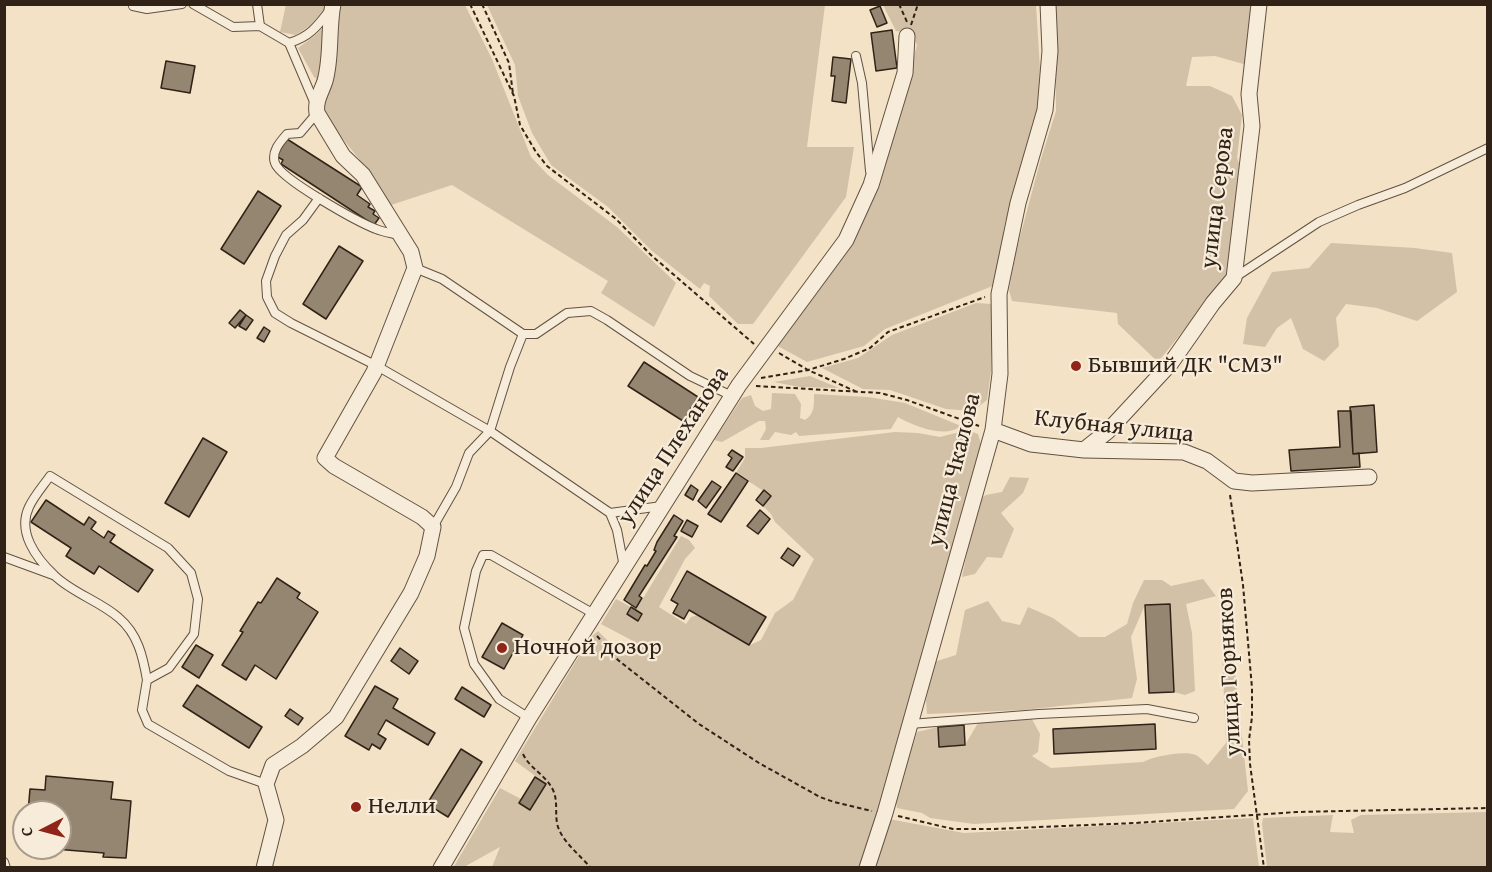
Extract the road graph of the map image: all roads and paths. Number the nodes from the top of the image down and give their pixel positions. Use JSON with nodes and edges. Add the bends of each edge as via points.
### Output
{"nodes":[{"id":1,"x":182,"y":4,"type":"edge"},
{"id":2,"x":193,"y":4,"type":"edge"},
{"id":3,"x":257,"y":4,"type":"edge"},
{"id":4,"x":470,"y":4,"type":"edge"},
{"id":5,"x":482,"y":4,"type":"edge"},
{"id":6,"x":899,"y":4,"type":"edge"},
{"id":7,"x":918,"y":4,"type":"edge"},
{"id":8,"x":1048,"y":4,"type":"edge"},
{"id":9,"x":1259,"y":4,"type":"edge"},
{"id":10,"x":133,"y":6,"type":"edge"},
{"id":11,"x":332,"y":6,"type":"edge"},
{"id":12,"x":260,"y":26,"type":"junction"},
{"id":13,"x":908,"y":36,"type":"junction"},
{"id":14,"x":289,"y":43,"type":"junction"},
{"id":15,"x":856,"y":56,"type":"dead end"},
{"id":16,"x":513,"y":96,"type":"junction"},
{"id":17,"x":316,"y":109,"type":"junction"},
{"id":18,"x":1488,"y":148,"type":"edge"},
{"id":19,"x":871,"y":185,"type":"junction"},
{"id":20,"x":319,"y":198,"type":"junction"},
{"id":21,"x":399,"y":235,"type":"junction"},
{"id":22,"x":415,"y":268,"type":"junction"},
{"id":23,"x":1234,"y":278,"type":"junction"},
{"id":24,"x":999,"y":294,"type":"junction"},
{"id":25,"x":523,"y":333,"type":"junction"},
{"id":26,"x":765,"y":349,"type":"junction"},
{"id":27,"x":377,"y":366,"type":"junction"},
{"id":28,"x":808,"y":370,"type":"junction"},
{"id":29,"x":735,"y":390,"type":"junction"},
{"id":30,"x":860,"y":393,"type":"junction"},
{"id":31,"x":993,"y":430,"type":"junction"},
{"id":32,"x":490,"y":431,"type":"junction"},
{"id":33,"x":1084,"y":450,"type":"junction"},
{"id":34,"x":1227,"y":475,"type":"junction"},
{"id":35,"x":1369,"y":477,"type":"dead end"},
{"id":36,"x":662,"y":506,"type":"junction"},
{"id":37,"x":610,"y":513,"type":"junction"},
{"id":38,"x":433,"y":527,"type":"junction"},
{"id":39,"x":4,"y":556,"type":"edge"},
{"id":40,"x":624,"y":567,"type":"junction"},
{"id":41,"x":54,"y":576,"type":"junction"},
{"id":42,"x":591,"y":620,"type":"junction"},
{"id":43,"x":147,"y":680,"type":"junction"},
{"id":44,"x":529,"y":718,"type":"junction"},
{"id":45,"x":1194,"y":718,"type":"dead end"},
{"id":46,"x":910,"y":724,"type":"junction"},
{"id":47,"x":518,"y":737,"type":"junction"},
{"id":48,"x":266,"y":784,"type":"junction"},
{"id":49,"x":1488,"y":808,"type":"edge"},
{"id":50,"x":885,"y":813,"type":"junction"},
{"id":51,"x":1257,"y":814,"type":"junction"},
{"id":52,"x":4,"y":862,"type":"edge"},
{"id":53,"x":6,"y":867,"type":"edge"},
{"id":54,"x":264,"y":867,"type":"edge"},
{"id":55,"x":441,"y":867,"type":"edge"},
{"id":56,"x":591,"y":867,"type":"edge"},
{"id":57,"x":867,"y":867,"type":"edge"},
{"id":58,"x":1264,"y":867,"type":"edge"}],
"edges":[{"from":1,"to":10,"type":"lane","via":[[147,9]]},
{"from":2,"to":12,"type":"lane","via":[[232,27]]},
{"from":3,"to":12,"type":"lane"},
{"from":4,"to":16,"type":"path"},
{"from":5,"to":16,"type":"path","via":[[510,63]]},
{"from":6,"to":13,"type":"path","via":[[906,15]]},
{"from":7,"to":13,"type":"path"},
{"from":8,"to":24,"type":"street","name":"улица Чкалова","via":[[1050,51],[1045,110],[1018,203]]},
{"from":9,"to":23,"type":"street","name":"улица Серова","via":[[1249,94],[1252,126]]},
{"from":11,"to":14,"type":"lane","via":[[315,30]]},
{"from":11,"to":17,"type":"street","via":[[331,48]]},
{"from":12,"to":14,"type":"lane"},
{"from":13,"to":19,"type":"street","name":"улица Плеханова","via":[[905,73]]},
{"from":14,"to":17,"type":"lane"},
{"from":15,"to":19,"type":"lane"},
{"from":16,"to":26,"type":"path","via":[[520,124],[547,166],[616,219],[651,255]]},
{"from":17,"to":20,"type":"lane","via":[[300,134],[287,134],[276,147],[274,160],[277,168]]},
{"from":17,"to":21,"type":"street","via":[[343,156],[363,175]]},
{"from":18,"to":23,"type":"lane","via":[[1405,188],[1319,222]]},
{"from":19,"to":26,"type":"street","name":"улица Плеханова","via":[[846,240]]},
{"from":20,"to":21,"type":"lane","via":[[377,229]]},
{"from":20,"to":27,"type":"lane","via":[[286,236],[275,256],[266,281],[267,297],[275,313]]},
{"from":21,"to":22,"type":"street","via":[[411,252]]},
{"from":22,"to":25,"type":"lane","via":[[442,279]]},
{"from":22,"to":27,"type":"street"},
{"from":23,"to":33,"type":"street","name":"улица Серова","via":[[1171,363],[1108,431]]},
{"from":24,"to":28,"type":"path","via":[[888,332],[870,348]]},
{"from":24,"to":31,"type":"street","name":"улица Чкалова","via":[[1000,374]]},
{"from":25,"to":29,"type":"lane","via":[[536,334],[567,313],[591,311],[690,376]]},
{"from":25,"to":32,"type":"lane"},
{"from":26,"to":28,"type":"path"},
{"from":26,"to":29,"type":"street","name":"улица Плеханова"},
{"from":27,"to":32,"type":"lane"},
{"from":27,"to":38,"type":"street","via":[[325,458]]},
{"from":28,"to":29,"type":"path","via":[[757,379]]},
{"from":28,"to":30,"type":"path"},
{"from":29,"to":30,"type":"path"},
{"from":29,"to":36,"type":"street","name":"улица Плеханова"},
{"from":30,"to":31,"type":"path","via":[[907,400]]},
{"from":31,"to":33,"type":"street","name":"Клубная улица","via":[[1031,444]]},
{"from":31,"to":46,"type":"street","name":"улица Чкалова"},
{"from":32,"to":37,"type":"lane"},
{"from":32,"to":38,"type":"lane","via":[[469,453],[456,487]]},
{"from":33,"to":34,"type":"street","name":"Клубная улица","via":[[1184,452]]},
{"from":34,"to":35,"type":"street","name":"Клубная улица","via":[[1234,481],[1252,483]]},
{"from":34,"to":51,"type":"path","name":"улица Горняков","via":[[1244,596],[1252,688],[1249,740]]},
{"from":36,"to":37,"type":"lane"},
{"from":36,"to":40,"type":"street","name":"улица Плеханова"},
{"from":37,"to":40,"type":"lane"},
{"from":38,"to":48,"type":"street","via":[[427,556],[411,593],[336,717],[273,765]]},
{"from":39,"to":41,"type":"lane"},
{"from":40,"to":42,"type":"street","name":"улица Плеханова"},
{"from":41,"to":43,"type":"lane","via":[[120,618],[135,637]]},
{"from":41,"to":43,"type":"lane","via":[[29,544],[24,526],[29,507],[50,476],[168,548],[191,573],[198,599],[194,634],[169,668]]},
{"from":42,"to":44,"type":"street","name":"улица Плеханова"},
{"from":42,"to":44,"type":"lane","via":[[491,555],[483,555],[464,628],[474,664],[499,699]]},
{"from":42,"to":50,"type":"path","via":[[618,660],[699,724],[820,797]]},
{"from":43,"to":48,"type":"lane","via":[[142,710],[148,724],[229,771]]},
{"from":44,"to":47,"type":"street","name":"улица Плеханова"},
{"from":45,"to":46,"type":"lane","via":[[1147,709]]},
{"from":46,"to":50,"type":"street","name":"улица Чкалова"},
{"from":47,"to":55,"type":"street","name":"улица Плеханова"},
{"from":47,"to":56,"type":"path","via":[[525,758],[553,789],[562,835]]},
{"from":48,"to":54,"type":"street","via":[[276,820]]},
{"from":49,"to":51,"type":"path"},
{"from":50,"to":51,"type":"path","via":[[953,829]]},
{"from":50,"to":57,"type":"street","name":"улица Чкалова"},
{"from":51,"to":58,"type":"path","name":"улица Горняков"},
{"from":52,"to":53,"type":"lane"}]}
